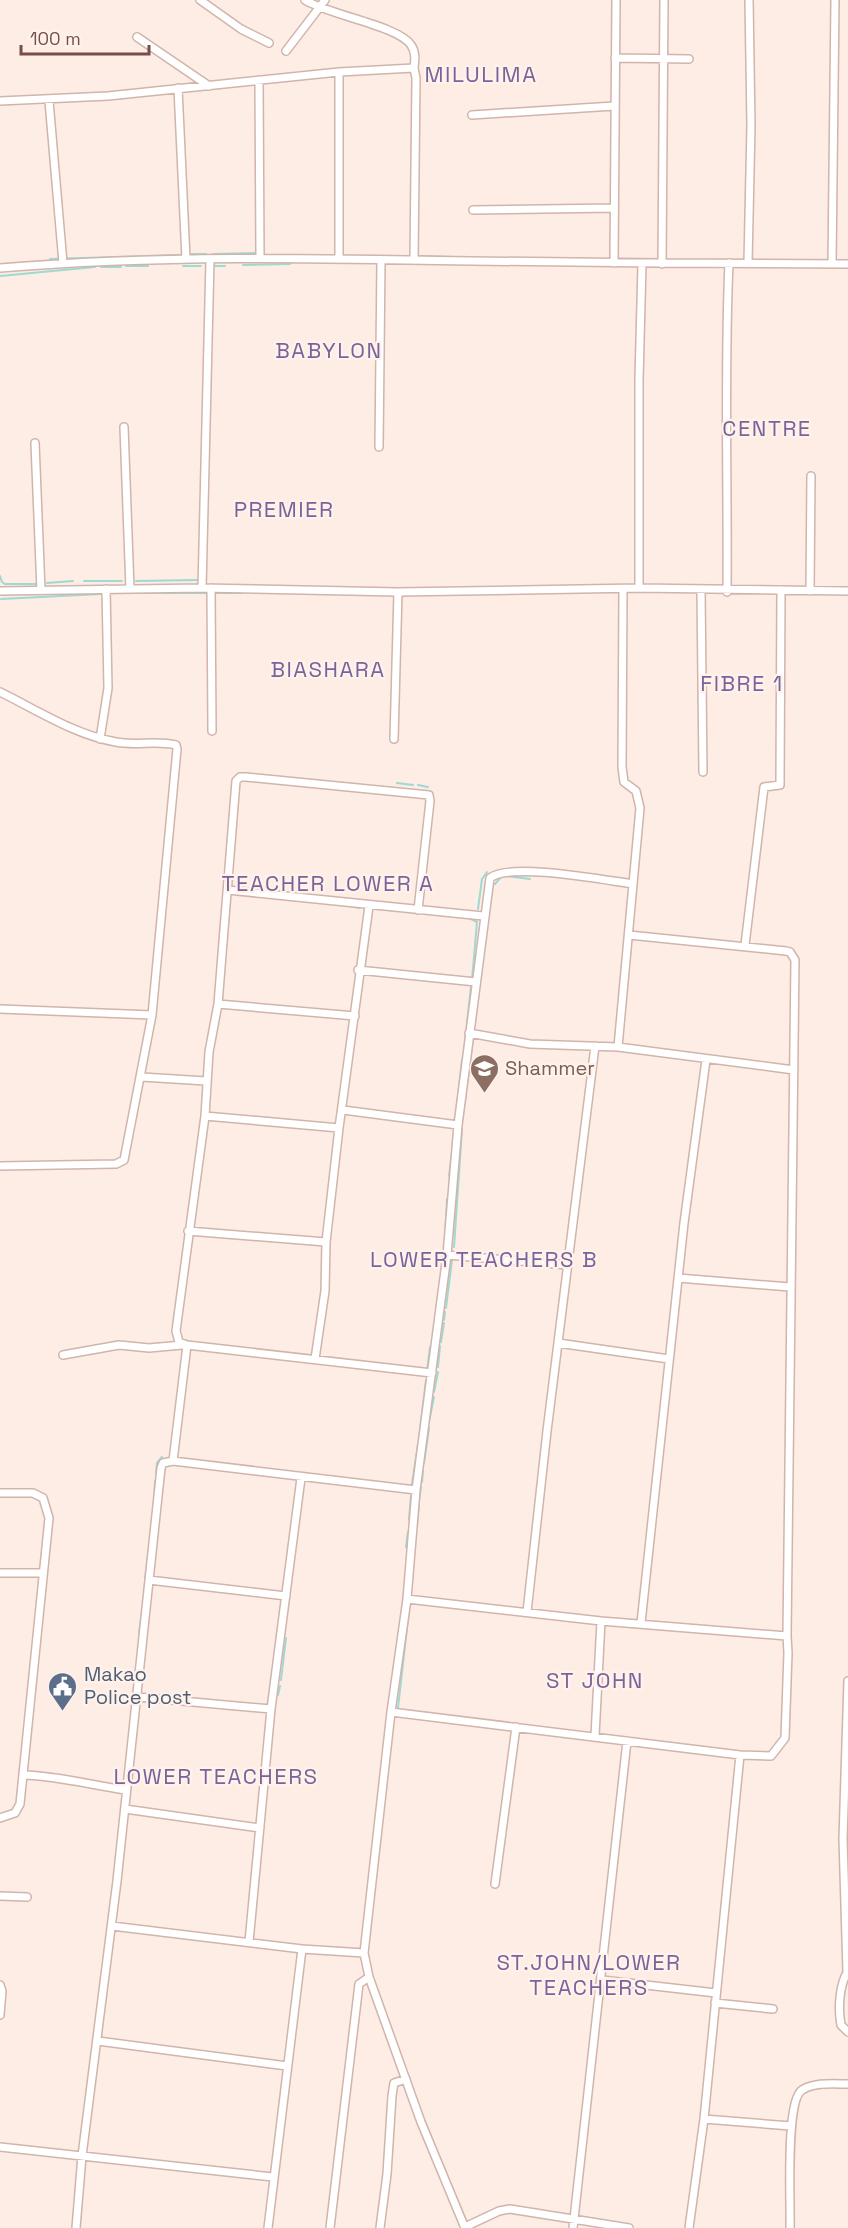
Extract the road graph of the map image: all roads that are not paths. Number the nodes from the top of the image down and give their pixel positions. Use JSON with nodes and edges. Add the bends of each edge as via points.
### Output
{"nodes":[{"id":1,"x":200,"y":0,"type":"edge"},
{"id":2,"x":305,"y":0,"type":"edge"},
{"id":3,"x":325,"y":0,"type":"edge"},
{"id":4,"x":616,"y":0,"type":"edge"},
{"id":5,"x":664,"y":0,"type":"edge"},
{"id":6,"x":749,"y":0,"type":"edge"},
{"id":7,"x":835,"y":0,"type":"edge"},
{"id":8,"x":319,"y":9,"type":"junction"},
{"id":9,"x":137,"y":37,"type":"dead end"},
{"id":10,"x":269,"y":43,"type":"dead end"},
{"id":11,"x":286,"y":51,"type":"dead end"},
{"id":12,"x":663,"y":57,"type":"junction"},
{"id":13,"x":615,"y":58,"type":"junction"},
{"id":14,"x":689,"y":59,"type":"dead end"},
{"id":15,"x":414,"y":68,"type":"junction"},
{"id":16,"x":339,"y":72,"type":"junction"},
{"id":17,"x":259,"y":80,"type":"junction"},
{"id":18,"x":209,"y":86,"type":"junction"},
{"id":19,"x":178,"y":88,"type":"junction"},
{"id":20,"x":0,"y":101,"type":"edge"},
{"id":21,"x":49,"y":101,"type":"junction"},
{"id":22,"x":614,"y":106,"type":"junction"},
{"id":23,"x":472,"y":115,"type":"dead end"},
{"id":24,"x":614,"y":208,"type":"junction"},
{"id":25,"x":473,"y":210,"type":"dead end"},
{"id":26,"x":260,"y":257,"type":"junction"},
{"id":27,"x":186,"y":259,"type":"junction"},
{"id":28,"x":339,"y":259,"type":"junction"},
{"id":29,"x":210,"y":260,"type":"junction"},
{"id":30,"x":381,"y":260,"type":"junction"},
{"id":31,"x":414,"y":260,"type":"junction"},
{"id":32,"x":63,"y":263,"type":"junction"},
{"id":33,"x":614,"y":263,"type":"junction"},
{"id":34,"x":729,"y":263,"type":"junction"},
{"id":35,"x":748,"y":263,"type":"junction"},
{"id":36,"x":642,"y":264,"type":"junction"},
{"id":37,"x":662,"y":264,"type":"junction"},
{"id":38,"x":832,"y":264,"type":"junction"},
{"id":39,"x":848,"y":264,"type":"edge"},
{"id":40,"x":0,"y":268,"type":"edge"},
{"id":41,"x":124,"y":427,"type":"dead end"},
{"id":42,"x":35,"y":443,"type":"dead end"},
{"id":43,"x":379,"y":447,"type":"dead end"},
{"id":44,"x":811,"y":476,"type":"dead end"},
{"id":45,"x":202,"y":588,"type":"junction"},
{"id":46,"x":211,"y":588,"type":"junction"},
{"id":47,"x":639,"y":588,"type":"junction"},
{"id":48,"x":106,"y":589,"type":"junction"},
{"id":49,"x":130,"y":589,"type":"junction"},
{"id":50,"x":623,"y":589,"type":"junction"},
{"id":51,"x":41,"y":590,"type":"junction"},
{"id":52,"x":781,"y":590,"type":"junction"},
{"id":53,"x":0,"y":591,"type":"edge"},
{"id":54,"x":398,"y":591,"type":"junction"},
{"id":55,"x":701,"y":591,"type":"junction"},
{"id":56,"x":810,"y":591,"type":"junction"},
{"id":57,"x":848,"y":591,"type":"edge"},
{"id":58,"x":727,"y":592,"type":"junction"},
{"id":59,"x":0,"y":692,"type":"edge"},
{"id":60,"x":212,"y":731,"type":"dead end"},
{"id":61,"x":100,"y":739,"type":"junction"},
{"id":62,"x":394,"y":739,"type":"dead end"},
{"id":63,"x":703,"y":772,"type":"dead end"},
{"id":64,"x":633,"y":884,"type":"junction"},
{"id":65,"x":228,"y":890,"type":"junction"},
{"id":66,"x":369,"y":906,"type":"junction"},
{"id":67,"x":418,"y":909,"type":"junction"},
{"id":68,"x":483,"y":916,"type":"junction"},
{"id":69,"x":629,"y":935,"type":"junction"},
{"id":70,"x":745,"y":945,"type":"junction"},
{"id":71,"x":358,"y":970,"type":"junction"},
{"id":72,"x":476,"y":982,"type":"junction"},
{"id":73,"x":218,"y":1004,"type":"junction"},
{"id":74,"x":0,"y":1009,"type":"edge"},
{"id":75,"x":152,"y":1015,"type":"junction"},
{"id":76,"x":355,"y":1016,"type":"junction"},
{"id":77,"x":470,"y":1033,"type":"junction"},
{"id":78,"x":595,"y":1046,"type":"junction"},
{"id":79,"x":618,"y":1047,"type":"junction"},
{"id":80,"x":706,"y":1060,"type":"junction"},
{"id":81,"x":794,"y":1070,"type":"junction"},
{"id":82,"x":142,"y":1077,"type":"junction"},
{"id":83,"x":206,"y":1081,"type":"junction"},
{"id":84,"x":343,"y":1110,"type":"junction"},
{"id":85,"x":205,"y":1116,"type":"junction"},
{"id":86,"x":458,"y":1125,"type":"junction"},
{"id":87,"x":339,"y":1128,"type":"junction"},
{"id":88,"x":0,"y":1166,"type":"edge"},
{"id":89,"x":188,"y":1231,"type":"junction"},
{"id":90,"x":326,"y":1242,"type":"junction"},
{"id":91,"x":447,"y":1255,"type":"junction"},
{"id":92,"x":567,"y":1265,"type":"junction"},
{"id":93,"x":678,"y":1278,"type":"junction"},
{"id":94,"x":790,"y":1287,"type":"junction"},
{"id":95,"x":558,"y":1343,"type":"junction"},
{"id":96,"x":185,"y":1345,"type":"junction"},
{"id":97,"x":63,"y":1355,"type":"dead end"},
{"id":98,"x":315,"y":1359,"type":"junction"},
{"id":99,"x":669,"y":1359,"type":"junction"},
{"id":100,"x":432,"y":1373,"type":"junction"},
{"id":101,"x":173,"y":1461,"type":"junction"},
{"id":102,"x":301,"y":1478,"type":"junction"},
{"id":103,"x":416,"y":1490,"type":"junction"},
{"id":104,"x":0,"y":1493,"type":"edge"},
{"id":105,"x":0,"y":1573,"type":"edge"},
{"id":106,"x":42,"y":1573,"type":"junction"},
{"id":107,"x":149,"y":1580,"type":"junction"},
{"id":108,"x":286,"y":1596,"type":"junction"},
{"id":109,"x":407,"y":1599,"type":"junction"},
{"id":110,"x":527,"y":1612,"type":"junction"},
{"id":111,"x":601,"y":1621,"type":"junction"},
{"id":112,"x":641,"y":1623,"type":"junction"},
{"id":113,"x":787,"y":1636,"type":"junction"},
{"id":114,"x":848,"y":1681,"type":"edge"},
{"id":115,"x":138,"y":1697,"type":"junction"},
{"id":116,"x":271,"y":1709,"type":"junction"},
{"id":117,"x":391,"y":1712,"type":"junction"},
{"id":118,"x":516,"y":1728,"type":"junction"},
{"id":119,"x":595,"y":1736,"type":"junction"},
{"id":120,"x":627,"y":1741,"type":"junction"},
{"id":121,"x":740,"y":1755,"type":"junction"},
{"id":122,"x":24,"y":1775,"type":"junction"},
{"id":123,"x":126,"y":1790,"type":"junction"},
{"id":124,"x":125,"y":1809,"type":"junction"},
{"id":125,"x":0,"y":1818,"type":"edge"},
{"id":126,"x":260,"y":1828,"type":"junction"},
{"id":127,"x":846,"y":1839,"type":"edge"},
{"id":128,"x":495,"y":1884,"type":"dead end"},
{"id":129,"x":0,"y":1896,"type":"edge"},
{"id":130,"x":27,"y":1898,"type":"dead end"},
{"id":131,"x":112,"y":1926,"type":"junction"},
{"id":132,"x":249,"y":1942,"type":"junction"},
{"id":133,"x":302,"y":1949,"type":"junction"},
{"id":134,"x":364,"y":1953,"type":"junction"},
{"id":135,"x":847,"y":1972,"type":"edge"},
{"id":136,"x":369,"y":1977,"type":"junction"},
{"id":137,"x":602,"y":1980,"type":"junction"},
{"id":138,"x":0,"y":1985,"type":"edge"},
{"id":139,"x":717,"y":1993,"type":"junction"},
{"id":140,"x":716,"y":2003,"type":"junction"},
{"id":141,"x":773,"y":2009,"type":"dead end"},
{"id":142,"x":0,"y":2015,"type":"edge"},
{"id":143,"x":848,"y":2032,"type":"edge"},
{"id":144,"x":98,"y":2041,"type":"junction"},
{"id":145,"x":287,"y":2066,"type":"junction"},
{"id":146,"x":405,"y":2079,"type":"junction"},
{"id":147,"x":848,"y":2084,"type":"edge"},
{"id":148,"x":704,"y":2119,"type":"junction"},
{"id":149,"x":791,"y":2126,"type":"junction"},
{"id":150,"x":0,"y":2147,"type":"edge"},
{"id":151,"x":82,"y":2156,"type":"junction"},
{"id":152,"x":273,"y":2177,"type":"junction"},
{"id":153,"x":574,"y":2225,"type":"edge"},
{"id":154,"x":76,"y":2228,"type":"edge"},
{"id":155,"x":268,"y":2228,"type":"edge"},
{"id":156,"x":330,"y":2228,"type":"edge"},
{"id":157,"x":380,"y":2228,"type":"edge"},
{"id":158,"x":465,"y":2228,"type":"edge"},
{"id":159,"x":629,"y":2228,"type":"edge"},
{"id":160,"x":689,"y":2228,"type":"edge"},
{"id":161,"x":790,"y":2228,"type":"edge"}],
"edges":[{"from":1,"to":10,"type":"street"},
{"from":2,"to":8,"type":"street"},
{"from":3,"to":8,"type":"street"},
{"from":4,"to":13,"type":"street"},
{"from":5,"to":12,"type":"street"},
{"from":6,"to":35,"type":"street"},
{"from":7,"to":38,"type":"street"},
{"from":8,"to":11,"type":"street"},
{"from":8,"to":15,"type":"street","via":[[392,32],[411,44]]},
{"from":9,"to":18,"type":"street"},
{"from":12,"to":13,"type":"street"},
{"from":12,"to":14,"type":"street"},
{"from":12,"to":37,"type":"street"},
{"from":13,"to":22,"type":"street"},
{"from":15,"to":16,"type":"street"},
{"from":15,"to":31,"type":"street"},
{"from":16,"to":17,"type":"street"},
{"from":16,"to":28,"type":"street"},
{"from":17,"to":18,"type":"street"},
{"from":17,"to":26,"type":"street"},
{"from":18,"to":19,"type":"street"},
{"from":19,"to":21,"type":"street"},
{"from":19,"to":27,"type":"street"},
{"from":20,"to":21,"type":"street"},
{"from":21,"to":32,"type":"street"},
{"from":22,"to":23,"type":"street"},
{"from":22,"to":24,"type":"street"},
{"from":24,"to":25,"type":"street"},
{"from":24,"to":33,"type":"street"},
{"from":26,"to":28,"type":"street"},
{"from":26,"to":29,"type":"street"},
{"from":27,"to":29,"type":"street"},
{"from":27,"to":32,"type":"street"},
{"from":28,"to":30,"type":"street"},
{"from":29,"to":45,"type":"street"},
{"from":30,"to":31,"type":"street"},
{"from":30,"to":43,"type":"street"},
{"from":31,"to":33,"type":"street"},
{"from":32,"to":40,"type":"street"},
{"from":33,"to":36,"type":"street"},
{"from":34,"to":35,"type":"street"},
{"from":34,"to":37,"type":"street"},
{"from":34,"to":58,"type":"street","via":[[725,346]]},
{"from":35,"to":38,"type":"street"},
{"from":36,"to":37,"type":"street"},
{"from":36,"to":47,"type":"street"},
{"from":38,"to":39,"type":"street"},
{"from":41,"to":49,"type":"street"},
{"from":42,"to":51,"type":"street"},
{"from":44,"to":56,"type":"street"},
{"from":45,"to":46,"type":"street"},
{"from":45,"to":49,"type":"street"},
{"from":46,"to":54,"type":"street"},
{"from":46,"to":60,"type":"street"},
{"from":47,"to":50,"type":"street"},
{"from":47,"to":55,"type":"street"},
{"from":48,"to":49,"type":"street"},
{"from":48,"to":51,"type":"street"},
{"from":48,"to":61,"type":"street","via":[[108,688]]},
{"from":50,"to":54,"type":"street"},
{"from":50,"to":64,"type":"street","via":[[622,766],[624,782],[636,791],[640,808]]},
{"from":51,"to":53,"type":"street"},
{"from":52,"to":56,"type":"street"},
{"from":52,"to":58,"type":"street"},
{"from":52,"to":70,"type":"street","via":[[780,785],[764,787]]},
{"from":54,"to":62,"type":"street"},
{"from":55,"to":58,"type":"street"},
{"from":55,"to":63,"type":"street"},
{"from":56,"to":57,"type":"street"},
{"from":59,"to":61,"type":"street"},
{"from":61,"to":75,"type":"street","via":[[119,743],[167,742],[177,749]]},
{"from":64,"to":68,"type":"street","via":[[504,871],[490,878]]},
{"from":64,"to":69,"type":"street"},
{"from":65,"to":66,"type":"street"},
{"from":65,"to":67,"type":"street","via":[[236,781],[240,777],[413,792],[429,795],[430,801]]},
{"from":65,"to":73,"type":"street"},
{"from":66,"to":67,"type":"street"},
{"from":66,"to":71,"type":"street"},
{"from":67,"to":68,"type":"street"},
{"from":68,"to":72,"type":"street"},
{"from":69,"to":70,"type":"street"},
{"from":69,"to":79,"type":"street"},
{"from":70,"to":81,"type":"street","via":[[786,951],[793,956]]},
{"from":71,"to":72,"type":"street"},
{"from":71,"to":76,"type":"street"},
{"from":72,"to":77,"type":"street"},
{"from":73,"to":76,"type":"street"},
{"from":73,"to":83,"type":"street"},
{"from":74,"to":75,"type":"street"},
{"from":75,"to":82,"type":"street"},
{"from":76,"to":84,"type":"street"},
{"from":77,"to":78,"type":"street","via":[[530,1044]]},
{"from":77,"to":86,"type":"street"},
{"from":78,"to":79,"type":"street"},
{"from":78,"to":92,"type":"street"},
{"from":79,"to":80,"type":"street"},
{"from":80,"to":81,"type":"street"},
{"from":80,"to":93,"type":"street"},
{"from":81,"to":94,"type":"street"},
{"from":82,"to":83,"type":"street"},
{"from":82,"to":88,"type":"street","via":[[121,1163]]},
{"from":83,"to":85,"type":"street"},
{"from":84,"to":86,"type":"street"},
{"from":84,"to":87,"type":"street"},
{"from":85,"to":87,"type":"street"},
{"from":85,"to":89,"type":"street"},
{"from":86,"to":91,"type":"street"},
{"from":87,"to":90,"type":"street"},
{"from":89,"to":90,"type":"street"},
{"from":89,"to":96,"type":"street","via":[[176,1331]]},
{"from":90,"to":98,"type":"street","via":[[325,1291]]},
{"from":91,"to":92,"type":"street"},
{"from":91,"to":100,"type":"street"},
{"from":92,"to":95,"type":"street"},
{"from":93,"to":94,"type":"street"},
{"from":93,"to":99,"type":"street"},
{"from":94,"to":113,"type":"street"},
{"from":95,"to":99,"type":"street"},
{"from":95,"to":110,"type":"street"},
{"from":96,"to":97,"type":"street","via":[[119,1345]]},
{"from":96,"to":98,"type":"street"},
{"from":96,"to":101,"type":"street"},
{"from":98,"to":100,"type":"street"},
{"from":99,"to":112,"type":"street"},
{"from":100,"to":103,"type":"street"},
{"from":101,"to":102,"type":"street"},
{"from":101,"to":107,"type":"street","via":[[161,1468]]},
{"from":102,"to":103,"type":"street"},
{"from":102,"to":108,"type":"street"},
{"from":103,"to":109,"type":"street"},
{"from":104,"to":106,"type":"street","via":[[33,1493],[43,1498],[50,1518]]},
{"from":105,"to":106,"type":"street"},
{"from":106,"to":122,"type":"street"},
{"from":107,"to":108,"type":"street"},
{"from":107,"to":115,"type":"street"},
{"from":108,"to":116,"type":"street"},
{"from":109,"to":110,"type":"street"},
{"from":109,"to":117,"type":"street"},
{"from":110,"to":111,"type":"street"},
{"from":111,"to":112,"type":"street"},
{"from":111,"to":119,"type":"street"},
{"from":112,"to":113,"type":"street"},
{"from":113,"to":121,"type":"street","via":[[784,1738],[771,1755]]},
{"from":114,"to":127,"type":"street"},
{"from":115,"to":116,"type":"street"},
{"from":115,"to":123,"type":"street"},
{"from":116,"to":126,"type":"street"},
{"from":117,"to":118,"type":"street"},
{"from":117,"to":134,"type":"street"},
{"from":118,"to":119,"type":"street"},
{"from":118,"to":128,"type":"street"},
{"from":119,"to":120,"type":"street"},
{"from":120,"to":121,"type":"street"},
{"from":120,"to":137,"type":"street"},
{"from":121,"to":139,"type":"street"},
{"from":122,"to":123,"type":"street","via":[[54,1776],[65,1782]]},
{"from":122,"to":125,"type":"street","via":[[15,1813]]},
{"from":123,"to":124,"type":"street"},
{"from":124,"to":126,"type":"street"},
{"from":124,"to":131,"type":"street"},
{"from":126,"to":132,"type":"street"},
{"from":127,"to":135,"type":"street"},
{"from":129,"to":130,"type":"street"},
{"from":131,"to":132,"type":"street"},
{"from":131,"to":144,"type":"street"},
{"from":132,"to":133,"type":"street"},
{"from":133,"to":134,"type":"street"},
{"from":133,"to":145,"type":"street"},
{"from":134,"to":136,"type":"street"},
{"from":135,"to":143,"type":"street","via":[[839,2013],[841,2025]]},
{"from":136,"to":146,"type":"street"},
{"from":136,"to":156,"type":"street","via":[[359,1984]]},
{"from":137,"to":139,"type":"street"},
{"from":137,"to":153,"type":"street"},
{"from":138,"to":142,"type":"street"},
{"from":139,"to":140,"type":"street"},
{"from":140,"to":141,"type":"street"},
{"from":140,"to":148,"type":"street"},
{"from":144,"to":145,"type":"street"},
{"from":144,"to":151,"type":"street"},
{"from":145,"to":152,"type":"street"},
{"from":146,"to":157,"type":"street","via":[[394,2083]]},
{"from":146,"to":158,"type":"street"},
{"from":147,"to":149,"type":"street","via":[[821,2084],[801,2090],[795,2097]]},
{"from":148,"to":149,"type":"street"},
{"from":148,"to":160,"type":"street"},
{"from":149,"to":161,"type":"street"},
{"from":150,"to":151,"type":"street"},
{"from":151,"to":152,"type":"street"},
{"from":151,"to":154,"type":"street"},
{"from":152,"to":155,"type":"street"},
{"from":153,"to":158,"type":"street","via":[[510,2210],[499,2211]]},
{"from":153,"to":159,"type":"street"}]}
